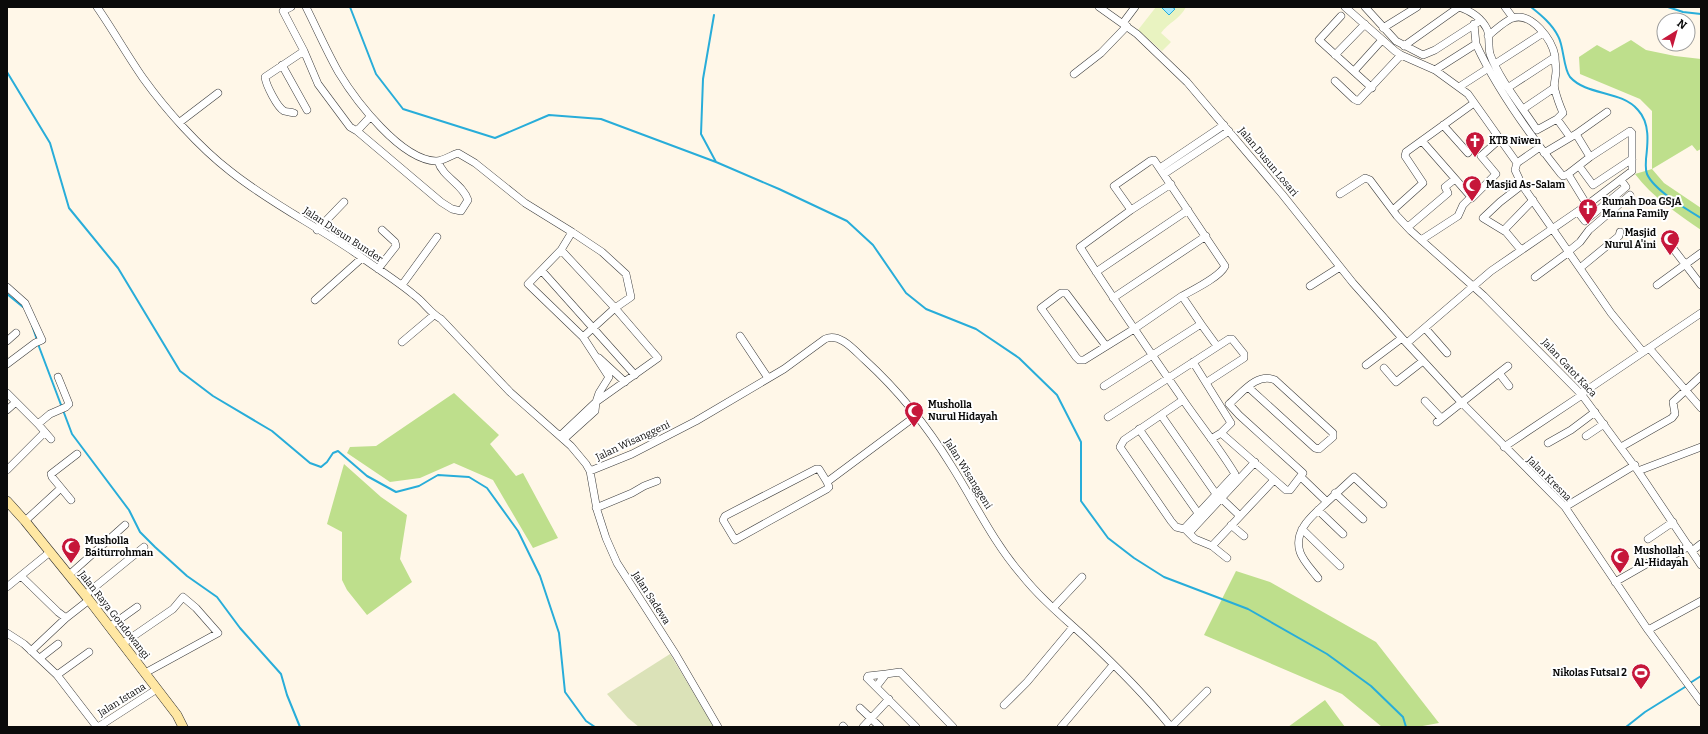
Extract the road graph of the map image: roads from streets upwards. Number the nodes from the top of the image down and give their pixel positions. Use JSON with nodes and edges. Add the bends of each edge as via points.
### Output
{"nodes":[{"id":1,"x":97,"y":7,"type":"edge"},
{"id":2,"x":291,"y":7,"type":"edge"},
{"id":3,"x":306,"y":7,"type":"edge"},
{"id":4,"x":1099,"y":7,"type":"edge"},
{"id":5,"x":1135,"y":7,"type":"edge"},
{"id":6,"x":1345,"y":7,"type":"edge"},
{"id":7,"x":1365,"y":7,"type":"edge"},
{"id":8,"x":1417,"y":7,"type":"edge"},
{"id":9,"x":1459,"y":7,"type":"edge"},
{"id":10,"x":1505,"y":7,"type":"edge"},
{"id":11,"x":1341,"y":16,"type":"dead end"},
{"id":12,"x":1513,"y":18,"type":"junction"},
{"id":13,"x":1477,"y":23,"type":"junction"},
{"id":14,"x":1125,"y":24,"type":"junction"},
{"id":15,"x":1365,"y":24,"type":"junction"},
{"id":16,"x":1383,"y":28,"type":"junction"},
{"id":17,"x":1543,"y":33,"type":"junction"},
{"id":18,"x":1488,"y":36,"type":"junction"},
{"id":19,"x":1382,"y":40,"type":"junction"},
{"id":20,"x":1476,"y":44,"type":"junction"},
{"id":21,"x":1404,"y":46,"type":"junction"},
{"id":22,"x":304,"y":51,"type":"junction"},
{"id":23,"x":1335,"y":55,"type":"junction"},
{"id":24,"x":1401,"y":55,"type":"junction"},
{"id":25,"x":1555,"y":58,"type":"junction"},
{"id":26,"x":1495,"y":64,"type":"junction"},
{"id":27,"x":282,"y":65,"type":"junction"},
{"id":28,"x":1488,"y":69,"type":"junction"},
{"id":29,"x":1435,"y":70,"type":"junction"},
{"id":30,"x":1354,"y":71,"type":"junction"},
{"id":31,"x":1074,"y":74,"type":"dead end"},
{"id":32,"x":1335,"y":81,"type":"dead end"},
{"id":33,"x":1509,"y":86,"type":"junction"},
{"id":34,"x":1459,"y":87,"type":"junction"},
{"id":35,"x":1372,"y":88,"type":"junction"},
{"id":36,"x":1554,"y":88,"type":"junction"},
{"id":37,"x":218,"y":93,"type":"dead end"},
{"id":38,"x":1474,"y":103,"type":"junction"},
{"id":39,"x":1523,"y":109,"type":"junction"},
{"id":40,"x":307,"y":110,"type":"dead end"},
{"id":41,"x":1607,"y":112,"type":"dead end"},
{"id":42,"x":294,"y":113,"type":"dead end"},
{"id":43,"x":370,"y":117,"type":"junction"},
{"id":44,"x":1557,"y":119,"type":"junction"},
{"id":45,"x":180,"y":122,"type":"junction"},
{"id":46,"x":1224,"y":125,"type":"junction"},
{"id":47,"x":1443,"y":125,"type":"junction"},
{"id":48,"x":357,"y":131,"type":"junction"},
{"id":49,"x":1229,"y":131,"type":"junction"},
{"id":50,"x":1573,"y":135,"type":"junction"},
{"id":51,"x":1500,"y":139,"type":"junction"},
{"id":52,"x":1422,"y":141,"type":"junction"},
{"id":53,"x":1542,"y":150,"type":"junction"},
{"id":54,"x":1468,"y":153,"type":"dead end"},
{"id":55,"x":1590,"y":157,"type":"junction"},
{"id":56,"x":1632,"y":159,"type":"junction"},
{"id":57,"x":438,"y":161,"type":"junction"},
{"id":58,"x":1517,"y":163,"type":"junction"},
{"id":59,"x":1579,"y":166,"type":"junction"},
{"id":60,"x":1162,"y":171,"type":"junction"},
{"id":61,"x":1568,"y":174,"type":"junction"},
{"id":62,"x":1455,"y":179,"type":"junction"},
{"id":63,"x":1621,"y":180,"type":"junction"},
{"id":64,"x":1170,"y":184,"type":"junction"},
{"id":65,"x":1522,"y":185,"type":"junction"},
{"id":66,"x":1340,"y":194,"type":"dead end"},
{"id":67,"x":1630,"y":195,"type":"dead end"},
{"id":68,"x":1471,"y":197,"type":"junction"},
{"id":69,"x":1533,"y":200,"type":"junction"},
{"id":70,"x":344,"y":202,"type":"dead end"},
{"id":71,"x":1587,"y":205,"type":"junction"},
{"id":72,"x":1131,"y":210,"type":"junction"},
{"id":73,"x":1188,"y":210,"type":"junction"},
{"id":74,"x":1393,"y":210,"type":"junction"},
{"id":75,"x":1578,"y":212,"type":"junction"},
{"id":76,"x":1408,"y":227,"type":"junction"},
{"id":77,"x":1553,"y":228,"type":"junction"},
{"id":78,"x":318,"y":230,"type":"junction"},
{"id":79,"x":382,"y":230,"type":"dead end"},
{"id":80,"x":1504,"y":230,"type":"junction"},
{"id":81,"x":572,"y":232,"type":"junction"},
{"id":82,"x":1620,"y":232,"type":"dead end"},
{"id":83,"x":1206,"y":236,"type":"junction"},
{"id":84,"x":437,"y":237,"type":"dead end"},
{"id":85,"x":1421,"y":240,"type":"junction"},
{"id":86,"x":1672,"y":247,"type":"dead end"},
{"id":87,"x":561,"y":250,"type":"junction"},
{"id":88,"x":1521,"y":250,"type":"junction"},
{"id":89,"x":1569,"y":252,"type":"junction"},
{"id":90,"x":1701,"y":253,"type":"edge"},
{"id":91,"x":362,"y":258,"type":"junction"},
{"id":92,"x":1686,"y":265,"type":"junction"},
{"id":93,"x":1340,"y":267,"type":"junction"},
{"id":94,"x":1580,"y":268,"type":"junction"},
{"id":95,"x":378,"y":269,"type":"junction"},
{"id":96,"x":542,"y":271,"type":"junction"},
{"id":97,"x":1096,"y":272,"type":"junction"},
{"id":98,"x":1535,"y":277,"type":"dead end"},
{"id":99,"x":1656,"y":285,"type":"dead end"},
{"id":100,"x":1701,"y":285,"type":"edge"},
{"id":101,"x":7,"y":286,"type":"edge"},
{"id":102,"x":402,"y":286,"type":"junction"},
{"id":103,"x":1310,"y":286,"type":"dead end"},
{"id":104,"x":1473,"y":286,"type":"junction"},
{"id":105,"x":1182,"y":296,"type":"junction"},
{"id":106,"x":1113,"y":298,"type":"junction"},
{"id":107,"x":315,"y":300,"type":"dead end"},
{"id":108,"x":615,"y":308,"type":"junction"},
{"id":109,"x":1701,"y":313,"type":"edge"},
{"id":110,"x":434,"y":315,"type":"junction"},
{"id":111,"x":1201,"y":324,"type":"junction"},
{"id":112,"x":593,"y":328,"type":"junction"},
{"id":113,"x":1425,"y":328,"type":"junction"},
{"id":114,"x":1134,"y":329,"type":"junction"},
{"id":115,"x":16,"y":333,"type":"dead end"},
{"id":116,"x":740,"y":336,"type":"dead end"},
{"id":117,"x":583,"y":337,"type":"junction"},
{"id":118,"x":7,"y":341,"type":"edge"},
{"id":119,"x":1405,"y":341,"type":"junction"},
{"id":120,"x":402,"y":342,"type":"dead end"},
{"id":121,"x":1106,"y":346,"type":"junction"},
{"id":122,"x":1217,"y":346,"type":"junction"},
{"id":123,"x":1646,"y":350,"type":"junction"},
{"id":124,"x":593,"y":353,"type":"junction"},
{"id":125,"x":1447,"y":353,"type":"dead end"},
{"id":126,"x":1152,"y":355,"type":"junction"},
{"id":127,"x":1423,"y":361,"type":"junction"},
{"id":128,"x":1193,"y":362,"type":"junction"},
{"id":129,"x":7,"y":364,"type":"edge"},
{"id":130,"x":1366,"y":365,"type":"dead end"},
{"id":131,"x":1508,"y":366,"type":"dead end"},
{"id":132,"x":610,"y":367,"type":"junction"},
{"id":133,"x":1384,"y":368,"type":"dead end"},
{"id":134,"x":1499,"y":373,"type":"junction"},
{"id":135,"x":635,"y":376,"type":"junction"},
{"id":136,"x":1701,"y":376,"type":"edge"},
{"id":137,"x":58,"y":377,"type":"dead end"},
{"id":138,"x":609,"y":377,"type":"junction"},
{"id":139,"x":1167,"y":377,"type":"junction"},
{"id":140,"x":768,"y":378,"type":"junction"},
{"id":141,"x":626,"y":382,"type":"junction"},
{"id":142,"x":1207,"y":382,"type":"junction"},
{"id":143,"x":1104,"y":386,"type":"dead end"},
{"id":144,"x":1509,"y":386,"type":"dead end"},
{"id":145,"x":1248,"y":387,"type":"junction"},
{"id":146,"x":1685,"y":390,"type":"junction"},
{"id":147,"x":7,"y":393,"type":"edge"},
{"id":148,"x":1581,"y":394,"type":"junction"},
{"id":149,"x":1183,"y":400,"type":"junction"},
{"id":150,"x":1425,"y":401,"type":"dead end"},
{"id":151,"x":16,"y":402,"type":"junction"},
{"id":152,"x":596,"y":402,"type":"junction"},
{"id":153,"x":1461,"y":402,"type":"junction"},
{"id":154,"x":1226,"y":406,"type":"junction"},
{"id":155,"x":1701,"y":408,"type":"edge"},
{"id":156,"x":7,"y":410,"type":"edge"},
{"id":157,"x":1595,"y":412,"type":"junction"},
{"id":158,"x":917,"y":415,"type":"junction"},
{"id":159,"x":1161,"y":415,"type":"junction"},
{"id":160,"x":1239,"y":416,"type":"junction"},
{"id":161,"x":1108,"y":417,"type":"dead end"},
{"id":162,"x":1231,"y":423,"type":"junction"},
{"id":163,"x":38,"y":424,"type":"junction"},
{"id":164,"x":1604,"y":424,"type":"junction"},
{"id":165,"x":1139,"y":429,"type":"junction"},
{"id":166,"x":45,"y":432,"type":"junction"},
{"id":167,"x":1222,"y":433,"type":"junction"},
{"id":168,"x":1586,"y":436,"type":"dead end"},
{"id":169,"x":562,"y":438,"type":"junction"},
{"id":170,"x":51,"y":439,"type":"dead end"},
{"id":171,"x":1211,"y":439,"type":"junction"},
{"id":172,"x":1548,"y":444,"type":"dead end"},
{"id":173,"x":1504,"y":447,"type":"junction"},
{"id":174,"x":1621,"y":447,"type":"junction"},
{"id":175,"x":1701,"y":447,"type":"edge"},
{"id":176,"x":77,"y":454,"type":"dead end"},
{"id":177,"x":1255,"y":462,"type":"junction"},
{"id":178,"x":1636,"y":468,"type":"junction"},
{"id":179,"x":7,"y":470,"type":"edge"},
{"id":180,"x":590,"y":471,"type":"junction"},
{"id":181,"x":1301,"y":477,"type":"junction"},
{"id":182,"x":657,"y":480,"type":"dead end"},
{"id":183,"x":1274,"y":480,"type":"junction"},
{"id":184,"x":827,"y":482,"type":"junction"},
{"id":185,"x":61,"y":488,"type":"junction"},
{"id":186,"x":1335,"y":493,"type":"junction"},
{"id":187,"x":1219,"y":496,"type":"junction"},
{"id":188,"x":71,"y":500,"type":"dead end"},
{"id":189,"x":7,"y":501,"type":"edge"},
{"id":190,"x":1327,"y":502,"type":"junction"},
{"id":191,"x":1383,"y":504,"type":"dead end"},
{"id":192,"x":1565,"y":507,"type":"junction"},
{"id":193,"x":596,"y":508,"type":"junction"},
{"id":194,"x":1318,"y":510,"type":"junction"},
{"id":195,"x":1198,"y":513,"type":"junction"},
{"id":196,"x":1240,"y":516,"type":"junction"},
{"id":197,"x":1363,"y":519,"type":"dead end"},
{"id":198,"x":25,"y":521,"type":"junction"},
{"id":199,"x":1673,"y":522,"type":"junction"},
{"id":200,"x":125,"y":525,"type":"dead end"},
{"id":201,"x":1232,"y":525,"type":"junction"},
{"id":202,"x":1302,"y":529,"type":"junction"},
{"id":203,"x":1187,"y":531,"type":"junction"},
{"id":204,"x":1343,"y":534,"type":"dead end"},
{"id":205,"x":1244,"y":536,"type":"dead end"},
{"id":206,"x":1648,"y":539,"type":"dead end"},
{"id":207,"x":1701,"y":544,"type":"edge"},
{"id":208,"x":1212,"y":546,"type":"junction"},
{"id":209,"x":144,"y":547,"type":"dead end"},
{"id":210,"x":1690,"y":549,"type":"junction"},
{"id":211,"x":50,"y":552,"type":"junction"},
{"id":212,"x":1227,"y":558,"type":"dead end"},
{"id":213,"x":1701,"y":565,"type":"edge"},
{"id":214,"x":1340,"y":566,"type":"dead end"},
{"id":215,"x":21,"y":576,"type":"junction"},
{"id":216,"x":69,"y":576,"type":"junction"},
{"id":217,"x":1082,"y":577,"type":"dead end"},
{"id":218,"x":1318,"y":578,"type":"dead end"},
{"id":219,"x":1615,"y":582,"type":"junction"},
{"id":220,"x":7,"y":587,"type":"edge"},
{"id":221,"x":87,"y":598,"type":"junction"},
{"id":222,"x":1701,"y":601,"type":"edge"},
{"id":223,"x":137,"y":608,"type":"dead end"},
{"id":224,"x":1053,"y":608,"type":"junction"},
{"id":225,"x":66,"y":618,"type":"junction"},
{"id":226,"x":109,"y":627,"type":"junction"},
{"id":227,"x":1073,"y":627,"type":"junction"},
{"id":228,"x":1648,"y":630,"type":"junction"},
{"id":229,"x":7,"y":632,"type":"edge"},
{"id":230,"x":58,"y":644,"type":"dead end"},
{"id":231,"x":122,"y":644,"type":"junction"},
{"id":232,"x":31,"y":651,"type":"junction"},
{"id":233,"x":89,"y":652,"type":"dead end"},
{"id":234,"x":40,"y":658,"type":"junction"},
{"id":235,"x":1114,"y":665,"type":"junction"},
{"id":236,"x":145,"y":673,"type":"junction"},
{"id":237,"x":57,"y":674,"type":"junction"},
{"id":238,"x":886,"y":674,"type":"junction"},
{"id":239,"x":876,"y":687,"type":"junction"},
{"id":240,"x":157,"y":689,"type":"junction"},
{"id":241,"x":1207,"y":691,"type":"dead end"},
{"id":242,"x":888,"y":699,"type":"junction"},
{"id":243,"x":1701,"y":702,"type":"edge"},
{"id":244,"x":1004,"y":705,"type":"dead end"},
{"id":245,"x":860,"y":708,"type":"dead end"},
{"id":246,"x":871,"y":718,"type":"junction"},
{"id":247,"x":97,"y":727,"type":"edge"},
{"id":248,"x":183,"y":727,"type":"edge"},
{"id":249,"x":718,"y":727,"type":"edge"},
{"id":250,"x":863,"y":727,"type":"edge"},
{"id":251,"x":880,"y":727,"type":"edge"},
{"id":252,"x":916,"y":727,"type":"edge"},
{"id":253,"x":953,"y":727,"type":"edge"},
{"id":254,"x":1060,"y":727,"type":"edge"},
{"id":255,"x":1171,"y":727,"type":"edge"}],
"edges":[{"from":1,"to":45,"type":"street","name":"Jalan Dusun Bunder","via":[[143,78]]},
{"from":2,"to":22,"type":"street","via":[[283,11]]},
{"from":3,"to":43,"type":"street","via":[[339,73]]},
{"from":4,"to":14,"type":"street","name":"Jalan Dusun Losari"},
{"from":5,"to":14,"type":"street"},
{"from":6,"to":15,"type":"street"},
{"from":7,"to":16,"type":"street"},
{"from":8,"to":16,"type":"street"},
{"from":9,"to":13,"type":"street","via":[[1471,11]]},
{"from":9,"to":21,"type":"street"},
{"from":10,"to":12,"type":"street"},
{"from":11,"to":23,"type":"street","via":[[1319,40]]},
{"from":12,"to":17,"type":"street","via":[[1527,19]]},
{"from":12,"to":18,"type":"street"},
{"from":13,"to":18,"type":"street","via":[[1487,30]]},
{"from":13,"to":20,"type":"street"},
{"from":13,"to":21,"type":"street","via":[[1423,55]]},
{"from":14,"to":31,"type":"street","via":[[1101,52]]},
{"from":14,"to":46,"type":"street","name":"Jalan Dusun Losari","via":[[1187,82]]},
{"from":15,"to":19,"type":"street"},
{"from":15,"to":23,"type":"street"},
{"from":16,"to":21,"type":"street"},
{"from":17,"to":25,"type":"street","via":[[1551,45]]},
{"from":17,"to":26,"type":"street"},
{"from":18,"to":26,"type":"street","via":[[1490,53]]},
{"from":19,"to":24,"type":"street"},
{"from":19,"to":30,"type":"street"},
{"from":20,"to":28,"type":"street"},
{"from":20,"to":29,"type":"street"},
{"from":22,"to":27,"type":"street"},
{"from":22,"to":48,"type":"street","via":[[318,84],[350,127]]},
{"from":23,"to":30,"type":"street"},
{"from":24,"to":29,"type":"street"},
{"from":24,"to":35,"type":"street"},
{"from":25,"to":33,"type":"street"},
{"from":25,"to":36,"type":"street"},
{"from":26,"to":33,"type":"street"},
{"from":27,"to":40,"type":"street"},
{"from":27,"to":42,"type":"street","via":[[265,77],[265,83],[283,110]]},
{"from":28,"to":34,"type":"street"},
{"from":28,"to":53,"type":"street"},
{"from":29,"to":34,"type":"street"},
{"from":30,"to":35,"type":"street"},
{"from":32,"to":35,"type":"street","via":[[1356,101],[1361,100]]},
{"from":33,"to":39,"type":"street"},
{"from":34,"to":38,"type":"street"},
{"from":36,"to":39,"type":"street"},
{"from":36,"to":44,"type":"street","via":[[1563,113]]},
{"from":37,"to":45,"type":"street"},
{"from":38,"to":47,"type":"street"},
{"from":38,"to":51,"type":"street"},
{"from":39,"to":44,"type":"street","via":[[1537,130]]},
{"from":41,"to":50,"type":"street"},
{"from":43,"to":48,"type":"street"},
{"from":43,"to":57,"type":"street","via":[[395,141],[415,155]]},
{"from":44,"to":50,"type":"street"},
{"from":45,"to":78,"type":"street","name":"Jalan Dusun Bunder","via":[[230,171]]},
{"from":46,"to":49,"type":"street","name":"Jalan Dusun Losari"},
{"from":46,"to":60,"type":"street"},
{"from":47,"to":52,"type":"street"},
{"from":47,"to":54,"type":"street"},
{"from":48,"to":57,"type":"street","via":[[441,202],[461,211],[468,200],[465,192],[440,170]]},
{"from":49,"to":60,"type":"street"},
{"from":49,"to":93,"type":"street","name":"Jalan Dusun Losari"},
{"from":50,"to":53,"type":"street"},
{"from":50,"to":55,"type":"street"},
{"from":51,"to":58,"type":"street"},
{"from":51,"to":68,"type":"street","via":[[1481,156],[1496,174]]},
{"from":52,"to":62,"type":"street"},
{"from":52,"to":74,"type":"street","via":[[1405,154],[1423,182]]},
{"from":53,"to":58,"type":"street"},
{"from":53,"to":61,"type":"street","via":[[1563,176]]},
{"from":55,"to":56,"type":"street","via":[[1630,131]]},
{"from":55,"to":59,"type":"street"},
{"from":56,"to":59,"type":"street","via":[[1593,185]]},
{"from":56,"to":63,"type":"street","via":[[1632,171]]},
{"from":57,"to":81,"type":"street","via":[[458,153],[475,163],[525,203]]},
{"from":58,"to":65,"type":"street","via":[[1515,170]]},
{"from":59,"to":61,"type":"street"},
{"from":60,"to":64,"type":"street"},
{"from":60,"to":72,"type":"street","via":[[1152,160],[1114,186]]},
{"from":61,"to":71,"type":"street"},
{"from":62,"to":68,"type":"street"},
{"from":62,"to":76,"type":"street","via":[[1445,187],[1448,193]]},
{"from":63,"to":71,"type":"street"},
{"from":63,"to":75,"type":"street","via":[[1626,187],[1585,221]]},
{"from":64,"to":72,"type":"street"},
{"from":64,"to":73,"type":"street"},
{"from":65,"to":69,"type":"street"},
{"from":65,"to":80,"type":"street","via":[[1484,217]]},
{"from":66,"to":74,"type":"street","name":"Jalan Gatot Kaca","via":[[1367,178]]},
{"from":67,"to":89,"type":"street","via":[[1589,230]]},
{"from":68,"to":85,"type":"street","via":[[1463,205],[1458,216]]},
{"from":69,"to":77,"type":"street"},
{"from":69,"to":80,"type":"street"},
{"from":70,"to":78,"type":"street"},
{"from":71,"to":75,"type":"street"},
{"from":72,"to":97,"type":"street","via":[[1080,247]]},
{"from":73,"to":83,"type":"street"},
{"from":73,"to":97,"type":"street"},
{"from":74,"to":76,"type":"street","name":"Jalan Gatot Kaca"},
{"from":75,"to":77,"type":"street"},
{"from":76,"to":85,"type":"street","name":"Jalan Gatot Kaca"},
{"from":77,"to":88,"type":"street"},
{"from":77,"to":89,"type":"street"},
{"from":78,"to":91,"type":"street","name":"Jalan Dusun Bunder"},
{"from":79,"to":95,"type":"street","via":[[396,246]]},
{"from":80,"to":88,"type":"street"},
{"from":81,"to":87,"type":"street"},
{"from":81,"to":108,"type":"street","via":[[602,252],[626,274],[630,297]]},
{"from":82,"to":94,"type":"street","via":[[1619,236]]},
{"from":83,"to":105,"type":"street","via":[[1225,268]]},
{"from":83,"to":106,"type":"street"},
{"from":84,"to":102,"type":"street"},
{"from":85,"to":104,"type":"street","name":"Jalan Gatot Kaca"},
{"from":86,"to":92,"type":"street"},
{"from":87,"to":96,"type":"street"},
{"from":87,"to":108,"type":"street"},
{"from":88,"to":104,"type":"street"},
{"from":89,"to":94,"type":"street"},
{"from":89,"to":98,"type":"street"},
{"from":90,"to":92,"type":"street"},
{"from":91,"to":95,"type":"street","name":"Jalan Dusun Bunder"},
{"from":91,"to":107,"type":"street"},
{"from":92,"to":99,"type":"street"},
{"from":92,"to":100,"type":"street"},
{"from":93,"to":103,"type":"street"},
{"from":93,"to":119,"type":"street","name":"Jalan Dusun Losari"},
{"from":94,"to":123,"type":"street","via":[[1610,313]]},
{"from":95,"to":102,"type":"street","name":"Jalan Dusun Bunder"},
{"from":96,"to":112,"type":"street"},
{"from":96,"to":117,"type":"street","via":[[528,284]]},
{"from":97,"to":106,"type":"street"},
{"from":101,"to":129,"type":"street","via":[[26,303],[42,340]]},
{"from":102,"to":110,"type":"street","name":"Jalan Dusun Bunder"},
{"from":104,"to":113,"type":"street"},
{"from":104,"to":148,"type":"street","name":"Jalan Gatot Kaca"},
{"from":105,"to":111,"type":"street"},
{"from":105,"to":114,"type":"street"},
{"from":106,"to":114,"type":"street"},
{"from":108,"to":112,"type":"street"},
{"from":108,"to":135,"type":"street","via":[[658,358]]},
{"from":109,"to":123,"type":"street"},
{"from":110,"to":120,"type":"street"},
{"from":110,"to":169,"type":"street","name":"Jalan Dusun Bunder","via":[[441,319],[510,392]]},
{"from":111,"to":122,"type":"street"},
{"from":111,"to":126,"type":"street"},
{"from":112,"to":117,"type":"street"},
{"from":112,"to":135,"type":"street"},
{"from":113,"to":119,"type":"street"},
{"from":113,"to":125,"type":"street"},
{"from":114,"to":121,"type":"street"},
{"from":114,"to":126,"type":"street"},
{"from":115,"to":118,"type":"street"},
{"from":116,"to":140,"type":"street"},
{"from":117,"to":124,"type":"street"},
{"from":119,"to":127,"type":"street","name":"Jalan Kresna"},
{"from":119,"to":130,"type":"street"},
{"from":121,"to":121,"type":"street","via":[[1066,293],[1061,293],[1041,308],[1078,359],[1084,360]]},
{"from":122,"to":128,"type":"street"},
{"from":122,"to":142,"type":"street","via":[[1232,339],[1244,357]]},
{"from":123,"to":146,"type":"street"},
{"from":123,"to":148,"type":"street"},
{"from":124,"to":132,"type":"street"},
{"from":124,"to":138,"type":"street"},
{"from":126,"to":139,"type":"street"},
{"from":126,"to":143,"type":"street"},
{"from":127,"to":133,"type":"street","via":[[1396,382]]},
{"from":127,"to":153,"type":"street","name":"Jalan Kresna"},
{"from":128,"to":139,"type":"street"},
{"from":128,"to":142,"type":"street"},
{"from":131,"to":134,"type":"street"},
{"from":132,"to":138,"type":"street"},
{"from":132,"to":141,"type":"street"},
{"from":134,"to":144,"type":"street"},
{"from":134,"to":153,"type":"street"},
{"from":135,"to":141,"type":"street"},
{"from":136,"to":146,"type":"street"},
{"from":137,"to":163,"type":"street","via":[[69,403]]},
{"from":138,"to":152,"type":"street"},
{"from":139,"to":149,"type":"street"},
{"from":139,"to":161,"type":"street"},
{"from":140,"to":158,"type":"street","name":"Jalan Wisanggeni","via":[[825,339],[837,338],[883,377]]},
{"from":140,"to":180,"type":"street","name":"Jalan Wisanggeni","via":[[682,428],[632,454]]},
{"from":141,"to":152,"type":"street"},
{"from":142,"to":154,"type":"street"},
{"from":145,"to":145,"type":"street","via":[[1315,448],[1319,448],[1332,437],[1333,433],[1275,380],[1258,379]]},
{"from":145,"to":154,"type":"street"},
{"from":146,"to":155,"type":"street"},
{"from":146,"to":174,"type":"street","via":[[1673,402],[1675,414],[1672,418]]},
{"from":147,"to":151,"type":"street"},
{"from":148,"to":157,"type":"street","name":"Jalan Gatot Kaca"},
{"from":148,"to":173,"type":"street"},
{"from":149,"to":159,"type":"street"},
{"from":149,"to":171,"type":"street"},
{"from":150,"to":153,"type":"street","via":[[1439,420]]},
{"from":151,"to":156,"type":"street"},
{"from":151,"to":163,"type":"street"},
{"from":152,"to":169,"type":"street","via":[[595,411]]},
{"from":153,"to":173,"type":"street","name":"Jalan Kresna"},
{"from":154,"to":160,"type":"street"},
{"from":154,"to":162,"type":"street"},
{"from":157,"to":164,"type":"street","name":"Jalan Gatot Kaca"},
{"from":157,"to":172,"type":"street"},
{"from":158,"to":184,"type":"street"},
{"from":158,"to":224,"type":"street","name":"Jalan Wisanggeni","via":[[940,446],[1012,563]]},
{"from":159,"to":165,"type":"street"},
{"from":159,"to":187,"type":"street"},
{"from":160,"to":162,"type":"street"},
{"from":160,"to":181,"type":"street","via":[[1303,472]]},
{"from":162,"to":167,"type":"street"},
{"from":163,"to":166,"type":"street"},
{"from":164,"to":168,"type":"street"},
{"from":164,"to":174,"type":"street","name":"Jalan Gatot Kaca"},
{"from":165,"to":195,"type":"street"},
{"from":165,"to":203,"type":"street","via":[[1120,446],[1174,524]]},
{"from":166,"to":170,"type":"street"},
{"from":166,"to":179,"type":"street"},
{"from":167,"to":171,"type":"street"},
{"from":167,"to":177,"type":"street"},
{"from":169,"to":180,"type":"street","name":"Jalan Dusun Bunder"},
{"from":171,"to":187,"type":"street","via":[[1235,474]]},
{"from":173,"to":192,"type":"street","name":"Jalan Kresna"},
{"from":174,"to":178,"type":"street","name":"Jalan Gatot Kaca"},
{"from":175,"to":178,"type":"street"},
{"from":176,"to":185,"type":"street","via":[[51,474]]},
{"from":177,"to":183,"type":"street"},
{"from":177,"to":187,"type":"street"},
{"from":178,"to":192,"type":"street"},
{"from":178,"to":199,"type":"street","name":"Jalan Gatot Kaca"},
{"from":180,"to":193,"type":"street","name":"Jalan Sadewa"},
{"from":181,"to":183,"type":"street","via":[[1289,491]]},
{"from":181,"to":190,"type":"street"},
{"from":182,"to":193,"type":"street"},
{"from":183,"to":196,"type":"street"},
{"from":184,"to":184,"type":"street","via":[[819,469],[816,469],[725,516],[723,520],[735,540],[827,490]]},
{"from":185,"to":188,"type":"street"},
{"from":185,"to":198,"type":"street"},
{"from":186,"to":190,"type":"street"},
{"from":186,"to":191,"type":"street","via":[[1354,477]]},
{"from":186,"to":197,"type":"street"},
{"from":187,"to":195,"type":"street"},
{"from":187,"to":196,"type":"street"},
{"from":187,"to":203,"type":"street"},
{"from":189,"to":198,"type":"street","name":"Jalan Raya Gondowangi"},
{"from":190,"to":194,"type":"street"},
{"from":192,"to":219,"type":"street","name":"Jalan Kresna"},
{"from":193,"to":249,"type":"street","name":"Jalan Sadewa","via":[[617,563]]},
{"from":194,"to":202,"type":"street"},
{"from":194,"to":204,"type":"street"},
{"from":195,"to":203,"type":"street"},
{"from":196,"to":201,"type":"street"},
{"from":198,"to":211,"type":"street","name":"Jalan Raya Gondowangi"},
{"from":199,"to":206,"type":"street"},
{"from":199,"to":210,"type":"street","name":"Jalan Gatot Kaca"},
{"from":200,"to":216,"type":"street"},
{"from":201,"to":205,"type":"street"},
{"from":201,"to":208,"type":"street"},
{"from":202,"to":214,"type":"street"},
{"from":202,"to":218,"type":"street","via":[[1298,541],[1300,553]]},
{"from":203,"to":208,"type":"street","via":[[1203,544]]},
{"from":207,"to":210,"type":"street"},
{"from":208,"to":212,"type":"street"},
{"from":209,"to":221,"type":"street"},
{"from":210,"to":213,"type":"street","name":"Jalan Gatot Kaca"},
{"from":210,"to":219,"type":"street","via":[[1667,560],[1664,554]]},
{"from":211,"to":215,"type":"street"},
{"from":211,"to":216,"type":"street","name":"Jalan Raya Gondowangi"},
{"from":215,"to":220,"type":"street"},
{"from":215,"to":225,"type":"street"},
{"from":216,"to":221,"type":"street","name":"Jalan Raya Gondowangi"},
{"from":217,"to":224,"type":"street"},
{"from":219,"to":228,"type":"street","name":"Jalan Kresna"},
{"from":221,"to":225,"type":"street"},
{"from":221,"to":226,"type":"street","name":"Jalan Raya Gondowangi"},
{"from":222,"to":228,"type":"street"},
{"from":223,"to":226,"type":"street"},
{"from":224,"to":227,"type":"street","name":"Jalan Wisanggeni"},
{"from":225,"to":232,"type":"street"},
{"from":226,"to":231,"type":"street","name":"Jalan Raya Gondowangi"},
{"from":227,"to":235,"type":"street","name":"Jalan Wisanggeni"},
{"from":227,"to":244,"type":"street"},
{"from":228,"to":243,"type":"street","name":"Jalan Kresna"},
{"from":229,"to":232,"type":"street"},
{"from":230,"to":234,"type":"street"},
{"from":231,"to":236,"type":"street","name":"Jalan Raya Gondowangi"},
{"from":231,"to":236,"type":"street","via":[[173,609],[183,597],[218,633]]},
{"from":232,"to":234,"type":"street"},
{"from":233,"to":237,"type":"street"},
{"from":234,"to":237,"type":"street"},
{"from":235,"to":254,"type":"street"},
{"from":235,"to":255,"type":"street","name":"Jalan Wisanggeni","via":[[1148,699]]},
{"from":236,"to":240,"type":"street","name":"Jalan Raya Gondowangi"},
{"from":237,"to":247,"type":"street"},
{"from":238,"to":239,"type":"street"},
{"from":238,"to":239,"type":"street","via":[[868,676]]},
{"from":238,"to":253,"type":"street","via":[[900,672]]},
{"from":239,"to":242,"type":"street"},
{"from":240,"to":247,"type":"street","name":"Jalan Istana"},
{"from":240,"to":248,"type":"street","name":"Jalan Raya Gondowangi"},
{"from":241,"to":255,"type":"street"},
{"from":242,"to":246,"type":"street"},
{"from":242,"to":252,"type":"street"},
{"from":245,"to":246,"type":"street"},
{"from":246,"to":250,"type":"street"},
{"from":246,"to":251,"type":"street"}]}
